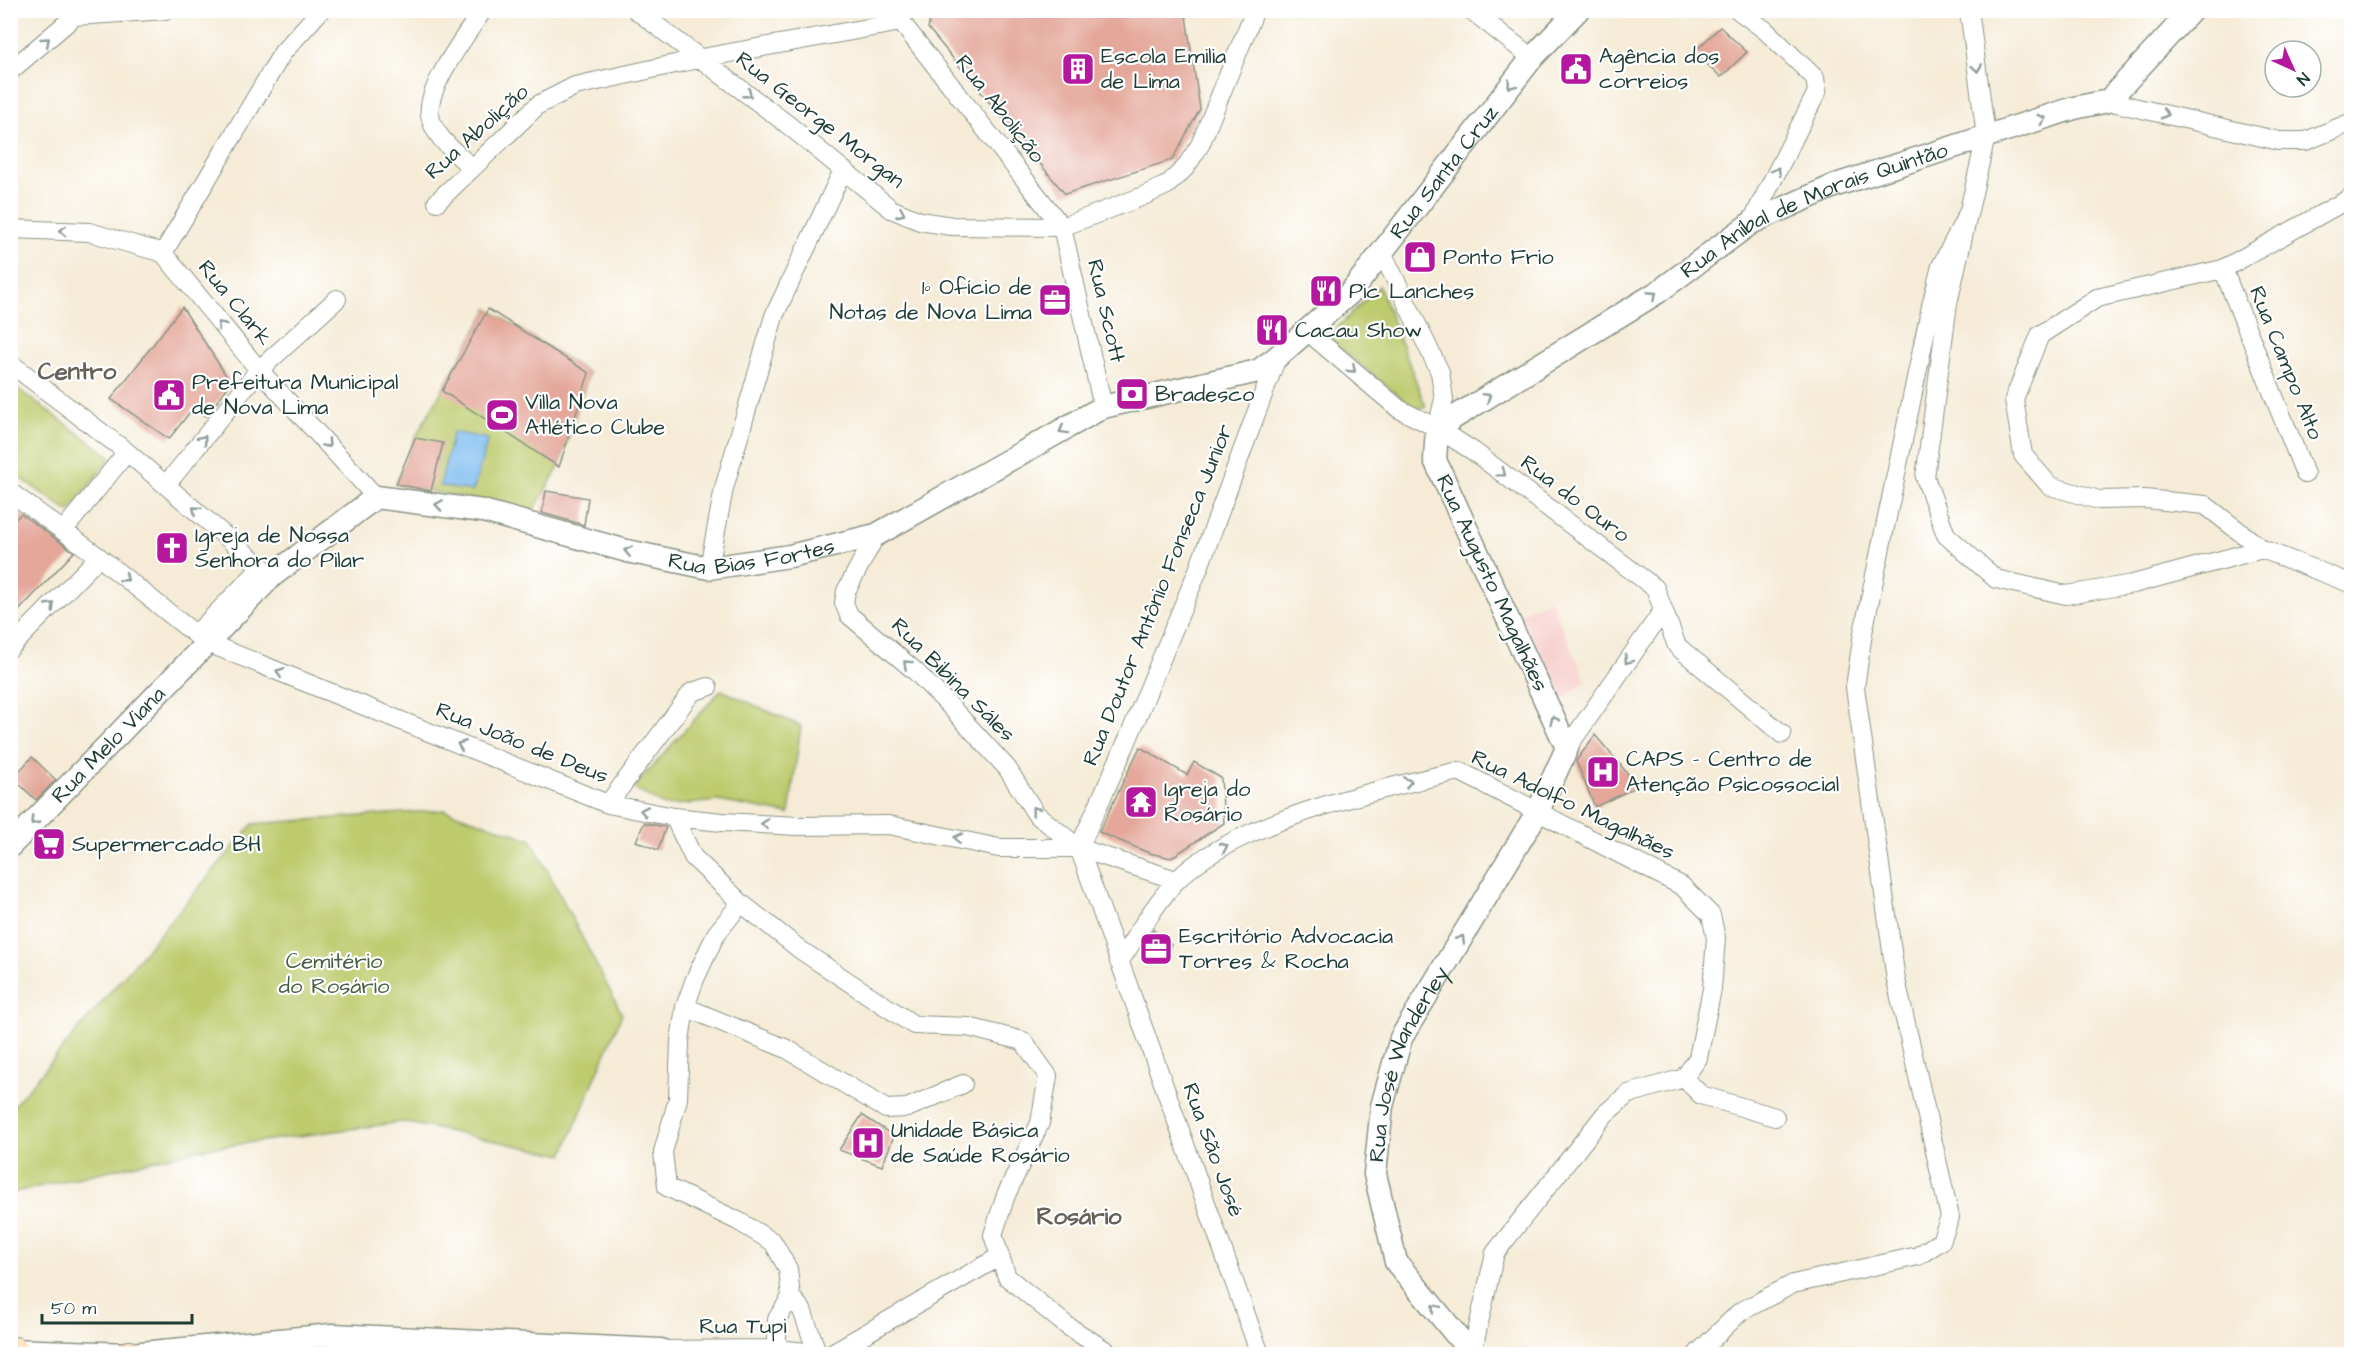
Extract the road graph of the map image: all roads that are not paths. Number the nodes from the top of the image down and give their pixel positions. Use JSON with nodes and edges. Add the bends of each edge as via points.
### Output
{"nodes":[{"id":1,"x":166,"y":10,"type":"edge"},
{"id":2,"x":321,"y":10,"type":"edge"},
{"id":3,"x":483,"y":10,"type":"edge"},
{"id":4,"x":636,"y":10,"type":"edge"},
{"id":5,"x":1255,"y":10,"type":"edge"},
{"id":6,"x":1471,"y":10,"type":"edge"},
{"id":7,"x":1578,"y":10,"type":"edge"},
{"id":8,"x":1738,"y":10,"type":"edge"},
{"id":9,"x":1969,"y":10,"type":"edge"},
{"id":10,"x":2192,"y":10,"type":"edge"},
{"id":11,"x":78,"y":13,"type":"edge"},
{"id":12,"x":903,"y":16,"type":"edge"},
{"id":13,"x":702,"y":58,"type":"junction"},
{"id":14,"x":1532,"y":58,"type":"junction"},
{"id":15,"x":10,"y":71,"type":"edge"},
{"id":16,"x":2108,"y":101,"type":"junction"},
{"id":17,"x":2352,"y":122,"type":"edge"},
{"id":18,"x":1986,"y":136,"type":"junction"},
{"id":19,"x":472,"y":168,"type":"junction"},
{"id":20,"x":843,"y":170,"type":"junction"},
{"id":21,"x":2352,"y":197,"type":"edge"},
{"id":22,"x":437,"y":202,"type":"dead end"},
{"id":23,"x":1968,"y":213,"type":"junction"},
{"id":24,"x":1751,"y":223,"type":"junction"},
{"id":25,"x":1062,"y":226,"type":"junction"},
{"id":26,"x":10,"y":229,"type":"edge"},
{"id":27,"x":1382,"y":252,"type":"junction"},
{"id":28,"x":163,"y":253,"type":"junction"},
{"id":29,"x":2223,"y":269,"type":"junction"},
{"id":30,"x":337,"y":299,"type":"dead end"},
{"id":31,"x":1307,"y":331,"type":"junction"},
{"id":32,"x":1277,"y":357,"type":"junction"},
{"id":33,"x":10,"y":363,"type":"edge"},
{"id":34,"x":259,"y":370,"type":"junction"},
{"id":35,"x":1103,"y":407,"type":"junction"},
{"id":36,"x":1437,"y":428,"type":"junction"},
{"id":37,"x":127,"y":452,"type":"junction"},
{"id":38,"x":2305,"y":474,"type":"dead end"},
{"id":39,"x":166,"y":485,"type":"junction"},
{"id":40,"x":10,"y":492,"type":"edge"},
{"id":41,"x":376,"y":497,"type":"junction"},
{"id":42,"x":63,"y":531,"type":"junction"},
{"id":43,"x":876,"y":535,"type":"junction"},
{"id":44,"x":2262,"y":549,"type":"junction"},
{"id":45,"x":99,"y":557,"type":"junction"},
{"id":46,"x":709,"y":568,"type":"junction"},
{"id":47,"x":267,"y":571,"type":"junction"},
{"id":48,"x":2352,"y":584,"type":"edge"},
{"id":49,"x":1662,"y":612,"type":"junction"},
{"id":50,"x":201,"y":638,"type":"junction"},
{"id":51,"x":10,"y":648,"type":"edge"},
{"id":52,"x":708,"y":687,"type":"dead end"},
{"id":53,"x":1782,"y":734,"type":"dead end"},
{"id":54,"x":1567,"y":748,"type":"junction"},
{"id":55,"x":608,"y":804,"type":"junction"},
{"id":56,"x":1538,"y":811,"type":"junction"},
{"id":57,"x":674,"y":817,"type":"junction"},
{"id":58,"x":10,"y":846,"type":"edge"},
{"id":59,"x":1078,"y":848,"type":"junction"},
{"id":60,"x":1176,"y":880,"type":"junction"},
{"id":61,"x":741,"y":903,"type":"junction"},
{"id":62,"x":1119,"y":962,"type":"junction"},
{"id":63,"x":685,"y":1007,"type":"junction"},
{"id":64,"x":1684,"y":1078,"type":"junction"},
{"id":65,"x":963,"y":1084,"type":"dead end"},
{"id":66,"x":1775,"y":1117,"type":"dead end"},
{"id":67,"x":999,"y":1257,"type":"junction"},
{"id":68,"x":791,"y":1297,"type":"junction"},
{"id":69,"x":777,"y":1349,"type":"junction"},
{"id":70,"x":14,"y":1352,"type":"edge"},
{"id":71,"x":663,"y":1352,"type":"edge"},
{"id":72,"x":130,"y":1354,"type":"edge"},
{"id":73,"x":825,"y":1354,"type":"edge"},
{"id":74,"x":1111,"y":1354,"type":"edge"},
{"id":75,"x":1260,"y":1354,"type":"edge"},
{"id":76,"x":1472,"y":1354,"type":"edge"},
{"id":77,"x":1697,"y":1354,"type":"edge"}],
"edges":[{"from":1,"to":11,"type":"street"},
{"from":2,"to":28,"type":"street","via":[[283,52]]},
{"from":3,"to":19,"type":"street","via":[[431,95],[429,116],[439,136]]},
{"from":4,"to":13,"type":"street","name":"Rua George Morgan"},
{"from":5,"to":25,"type":"street","via":[[1200,145],[1185,168],[1167,184],[1141,197]]},
{"from":6,"to":14,"type":"street"},
{"from":7,"to":14,"type":"street","name":"Rua Santa Cruz"},
{"from":24,"to":8,"type":"street","one_way":true,"via":[[1817,92],[1815,78]]},
{"from":9,"to":18,"type":"street","one_way":true},
{"from":10,"to":16,"type":"street"},
{"from":15,"to":11,"type":"street","one_way":true},
{"from":12,"to":13,"type":"street","name":"Rua Abolição"},
{"from":12,"to":25,"type":"street","name":"Rua Abolição"},
{"from":13,"to":19,"type":"street","name":"Rua Abolição","via":[[575,86],[538,105]]},
{"from":13,"to":20,"type":"street","name":"Rua George Morgan","one_way":true},
{"from":14,"to":27,"type":"street","name":"Rua Santa Cruz","one_way":true},
{"from":16,"to":17,"type":"street","one_way":true,"via":[[2279,141],[2306,141]]},
{"from":18,"to":16,"type":"street","name":"Rua Aníbal de Morais Quintão","one_way":true},
{"from":18,"to":23,"type":"street"},
{"from":18,"to":24,"type":"street","name":"Rua Aníbal de Morais Quintão","via":[[1836,185]]},
{"from":19,"to":22,"type":"street","name":"Rua Abolição"},
{"from":20,"to":25,"type":"street","name":"Rua George Morgan","one_way":true,"via":[[891,209],[920,221],[952,226]]},
{"from":20,"to":46,"type":"street","via":[[774,316],[724,488]]},
{"from":21,"to":29,"type":"street"},
{"from":23,"to":44,"type":"street","via":[[1948,303],[1925,477],[1946,535],[1996,579],[2066,595],[2133,584]]},
{"from":23,"to":77,"type":"street","via":[[1941,266],[1931,306],[1855,687],[1896,980],[1950,1217],[1941,1241],[1918,1256],[1793,1284],[1740,1312]]},
{"from":36,"to":24,"type":"street","name":"Rua Aníbal de Morais Quintão","one_way":true,"via":[[1658,292]]},
{"from":25,"to":35,"type":"street","name":"Rua Scott"},
{"from":28,"to":26,"type":"street","one_way":true,"via":[[89,232]]},
{"from":27,"to":31,"type":"street","name":"Rua Santa Cruz","via":[[1351,292]]},
{"from":27,"to":36,"type":"street","name":"Rua Augusto Magalhães","via":[[1440,372],[1444,399]]},
{"from":34,"to":28,"type":"street","name":"Rua Clark","one_way":true},
{"from":29,"to":38,"type":"street","name":"Rua Campo Alto"},
{"from":29,"to":44,"type":"street","via":[[2097,298],[2040,335],[2014,399],[2023,456],[2050,486],[2099,500],[2145,499],[2205,505]]},
{"from":30,"to":34,"type":"street"},
{"from":31,"to":32,"type":"street","name":"Rua Bias Fortes"},
{"from":31,"to":36,"type":"street","name":"Rua do Ouro","one_way":true,"via":[[1399,409]]},
{"from":32,"to":35,"type":"street","name":"Rua Bias Fortes","via":[[1258,371]]},
{"from":32,"to":59,"type":"street","name":"Rua Doutor Antônio Fonseca Junior","via":[[1198,570]]},
{"from":33,"to":37,"type":"street"},
{"from":39,"to":34,"type":"street","one_way":true},
{"from":34,"to":41,"type":"street","name":"Rua Clark","one_way":true},
{"from":35,"to":43,"type":"street","name":"Rua Bias Fortes","one_way":true},
{"from":36,"to":49,"type":"street","name":"Rua do Ouro","one_way":true,"via":[[1654,588]]},
{"from":54,"to":36,"type":"street","name":"Rua Augusto Magalhães","one_way":true,"via":[[1435,460]]},
{"from":37,"to":39,"type":"street"},
{"from":37,"to":42,"type":"street"},
{"from":47,"to":39,"type":"street","one_way":true},
{"from":40,"to":42,"type":"street","name":"Rua João de Deus"},
{"from":46,"to":41,"type":"street","name":"Rua Bias Fortes","one_way":true,"via":[[627,551],[483,511]]},
{"from":41,"to":47,"type":"street"},
{"from":42,"to":45,"type":"street","name":"Rua João de Deus"},
{"from":43,"to":46,"type":"street","name":"Rua Bias Fortes"},
{"from":59,"to":43,"type":"street","name":"Rua Bibina Sáles","one_way":true,"via":[[1036,814],[1007,768],[949,705],[849,615],[844,603],[846,591]]},
{"from":44,"to":48,"type":"street"},
{"from":45,"to":50,"type":"street","name":"Rua João de Deus","one_way":true},
{"from":51,"to":45,"type":"street","one_way":true},
{"from":47,"to":50,"type":"street"},
{"from":49,"to":53,"type":"street","name":"Rua do Ouro","via":[[1677,646]]},
{"from":49,"to":54,"type":"street","one_way":true},
{"from":55,"to":50,"type":"street","name":"Rua João de Deus","one_way":true},
{"from":50,"to":58,"type":"street","name":"Rua Melo Viana","one_way":true},
{"from":52,"to":55,"type":"street","via":[[692,692]]},
{"from":54,"to":56,"type":"street"},
{"from":57,"to":55,"type":"street","name":"Rua João de Deus","one_way":true},
{"from":60,"to":56,"type":"street","name":"Rua Adolfo Magalhães","one_way":true,"via":[[1211,853],[1284,819],[1382,788],[1459,771]]},
{"from":56,"to":64,"type":"street","name":"Rua Adolfo Magalhães","via":[[1682,886],[1711,915],[1716,938],[1712,988],[1698,1058]]},
{"from":76,"to":56,"type":"street","name":"Rua José Wanderley","one_way":true,"via":[[1396,1262],[1375,1174],[1382,1106],[1401,1038]]},
{"from":59,"to":57,"type":"street","name":"Rua João de Deus","one_way":true,"via":[[999,848],[889,825],[798,826]]},
{"from":57,"to":61,"type":"street","via":[[693,857]]},
{"from":59,"to":60,"type":"street"},
{"from":59,"to":62,"type":"street","name":"Rua São José"},
{"from":60,"to":62,"type":"street","name":"Rua Adolfo Magalhães"},
{"from":61,"to":63,"type":"street","via":[[716,934]]},
{"from":61,"to":67,"type":"street","via":[[802,951],[914,1024],[968,1027],[1023,1041],[1048,1076],[1040,1123],[1006,1195],[993,1235]]},
{"from":62,"to":75,"type":"street","name":"Rua São José"},
{"from":63,"to":65,"type":"street","via":[[787,1049],[886,1109],[907,1108]]},
{"from":63,"to":68,"type":"street","via":[[678,1099],[663,1152],[668,1187],[773,1242],[788,1269]]},
{"from":64,"to":66,"type":"street","via":[[1701,1095]]},
{"from":64,"to":76,"type":"street","via":[[1628,1094],[1605,1114],[1495,1253]]},
{"from":67,"to":73,"type":"street"},
{"from":67,"to":74,"type":"street","via":[[1007,1277],[1066,1325]]},
{"from":68,"to":69,"type":"street","via":[[777,1318]]},
{"from":68,"to":73,"type":"street"},
{"from":69,"to":71,"type":"street","name":"Rua Tupi"},
{"from":69,"to":73,"type":"street","name":"Rua Tupi"},
{"from":70,"to":72,"type":"street"},
{"from":71,"to":72,"type":"street","via":[[332,1335]]}]}
